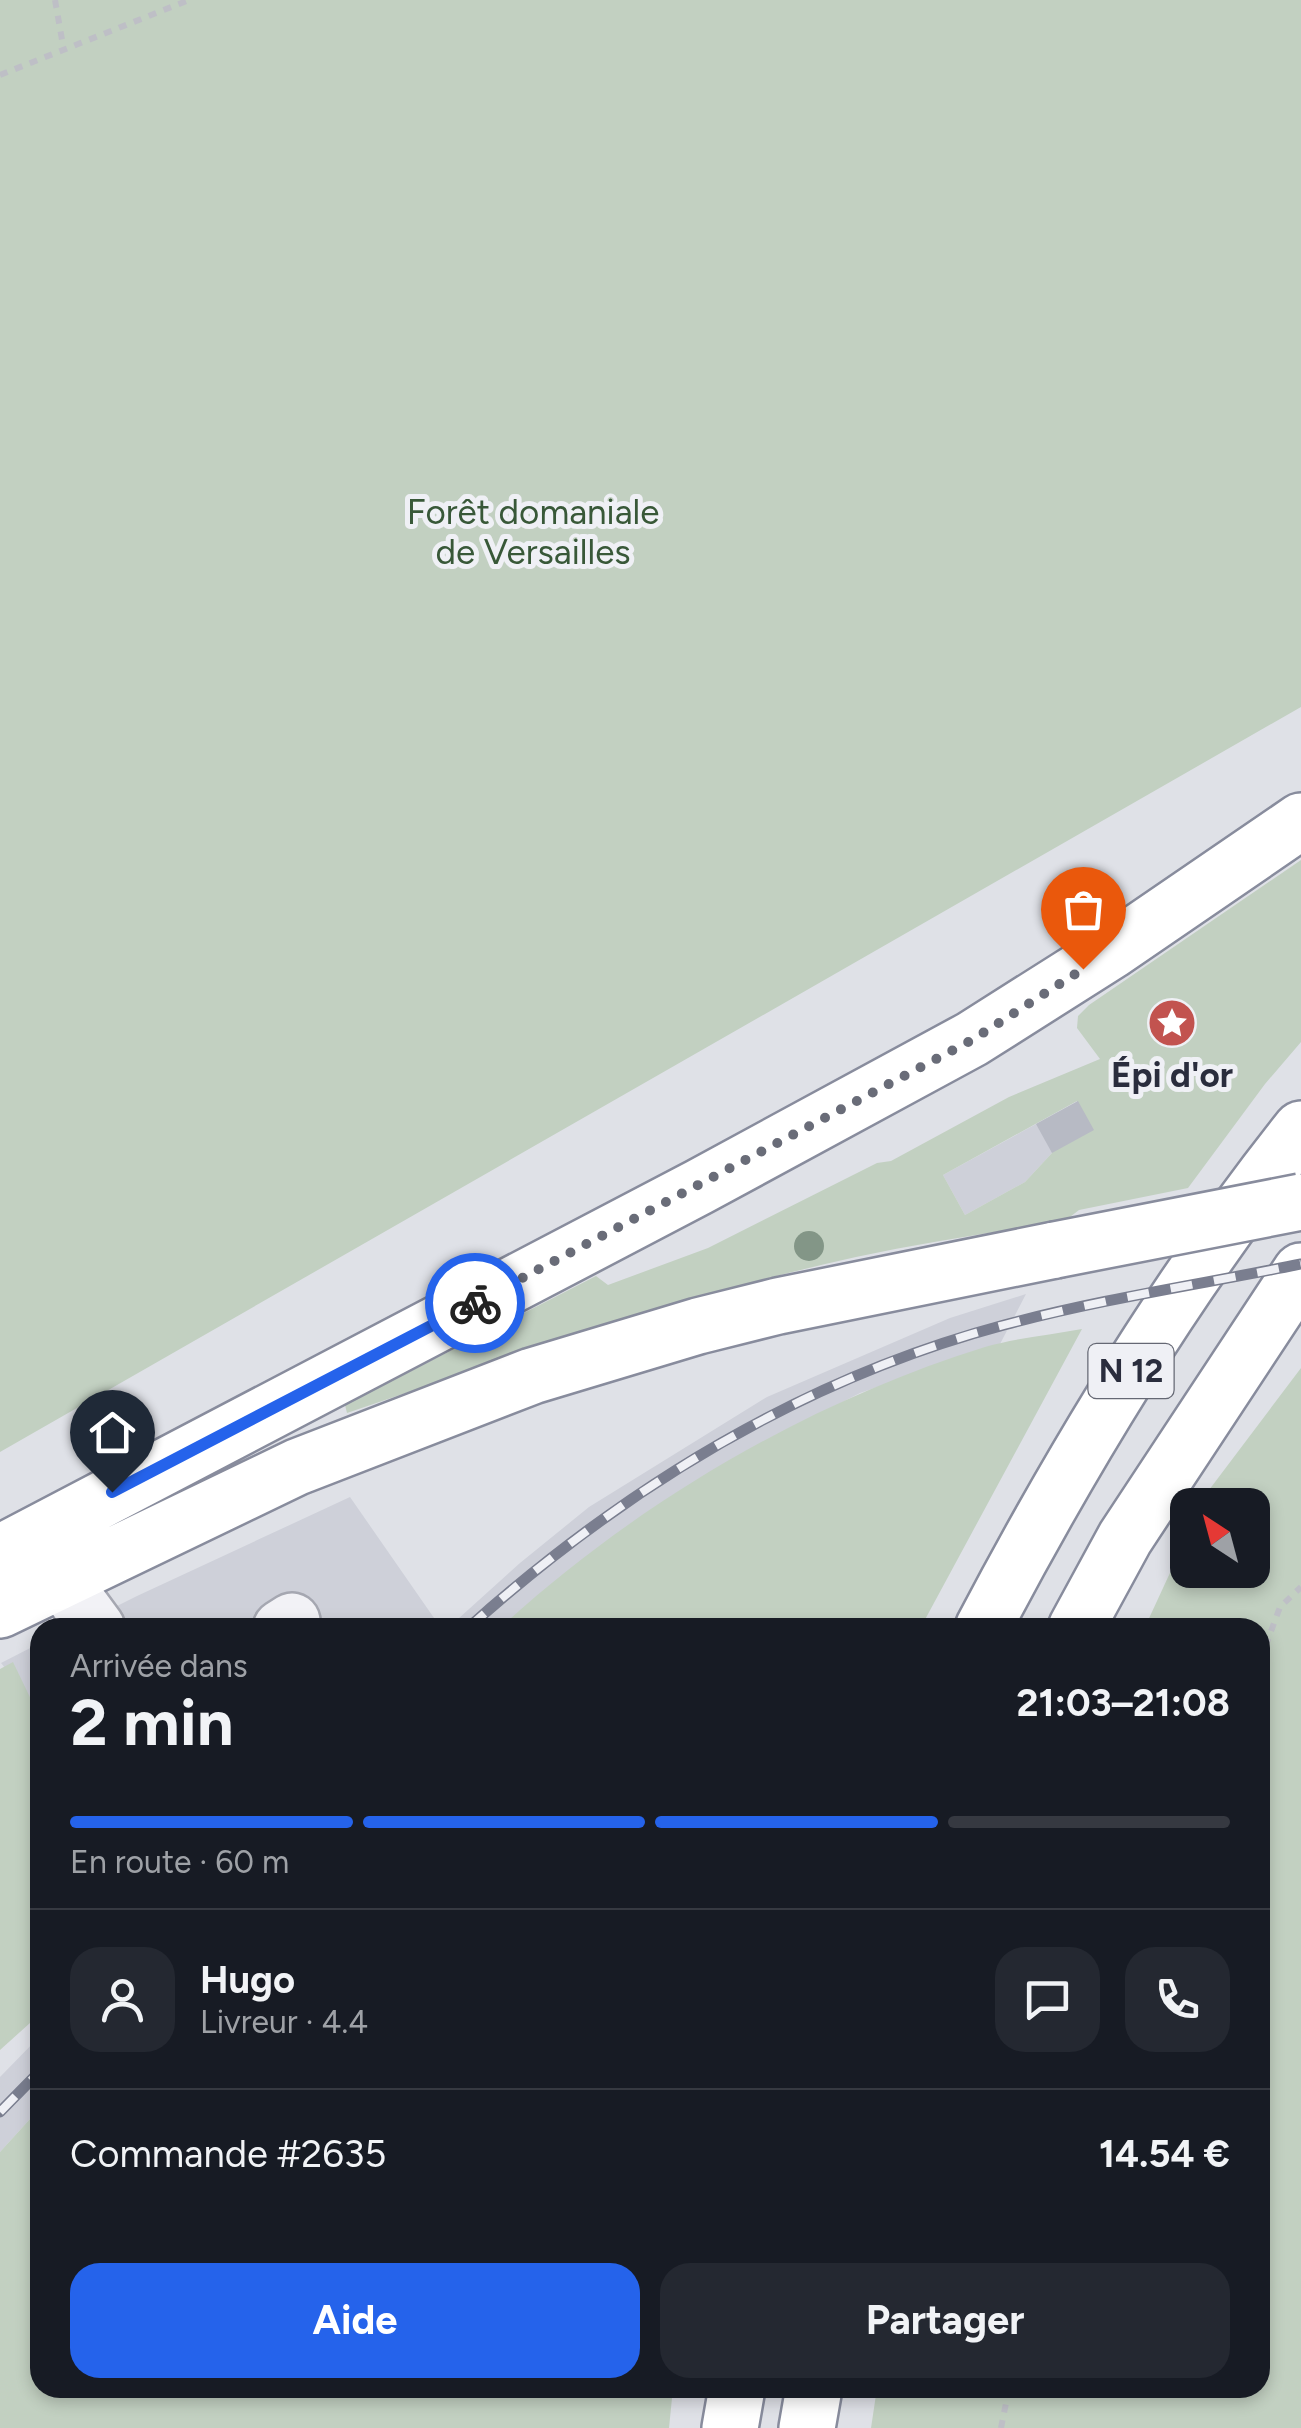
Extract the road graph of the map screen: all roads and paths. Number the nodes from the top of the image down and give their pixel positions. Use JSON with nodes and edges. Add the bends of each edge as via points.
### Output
{"nodes":[{"id":1,"x":55,"y":0,"type":"edge"},
{"id":2,"x":189,"y":0,"type":"edge"},
{"id":3,"x":64,"y":51,"type":"junction"},
{"id":4,"x":0,"y":75,"type":"edge"},
{"id":5,"x":1301,"y":821,"type":"edge"},
{"id":6,"x":1301,"y":1128,"type":"edge"},
{"id":7,"x":1301,"y":1202,"type":"edge"},
{"id":8,"x":1301,"y":1271,"type":"edge"},
{"id":9,"x":0,"y":1552,"type":"edge"},
{"id":10,"x":61,"y":1580,"type":"junction"},
{"id":11,"x":1301,"y":1588,"type":"edge"},
{"id":12,"x":0,"y":1610,"type":"edge"},
{"id":13,"x":90,"y":1618,"type":"edge"},
{"id":14,"x":988,"y":1618,"type":"edge"},
{"id":15,"x":1081,"y":1618,"type":"edge"},
{"id":16,"x":1270,"y":1634,"type":"edge"},
{"id":17,"x":735,"y":2398,"type":"edge"},
{"id":18,"x":812,"y":2398,"type":"edge"},
{"id":19,"x":1008,"y":2398,"type":"edge"},
{"id":20,"x":730,"y":2428,"type":"edge"},
{"id":21,"x":807,"y":2428,"type":"edge"},
{"id":22,"x":1001,"y":2428,"type":"edge"}],
"edges":[{"from":1,"to":3,"type":"path"},
{"from":2,"to":3,"type":"path"},
{"from":3,"to":4,"type":"path"},
{"from":5,"to":9,"type":"highway","via":[[972,1040]]},
{"from":6,"to":14,"type":"highway","number":"N 12","via":[[1152,1336],[1048,1505]]},
{"from":7,"to":10,"type":"highway","bridge":true,"via":[[778,1306],[532,1376],[297,1466]]},
{"from":8,"to":15,"type":"highway","number":"N 12","via":[[1124,1538]]},
{"from":10,"to":12,"type":"highway"},
{"from":10,"to":13,"type":"lane"},
{"from":11,"to":16,"type":"path","via":[[1280,1607]]},
{"from":17,"to":20,"type":"highway"},
{"from":18,"to":21,"type":"highway"},
{"from":19,"to":22,"type":"path"}]}
